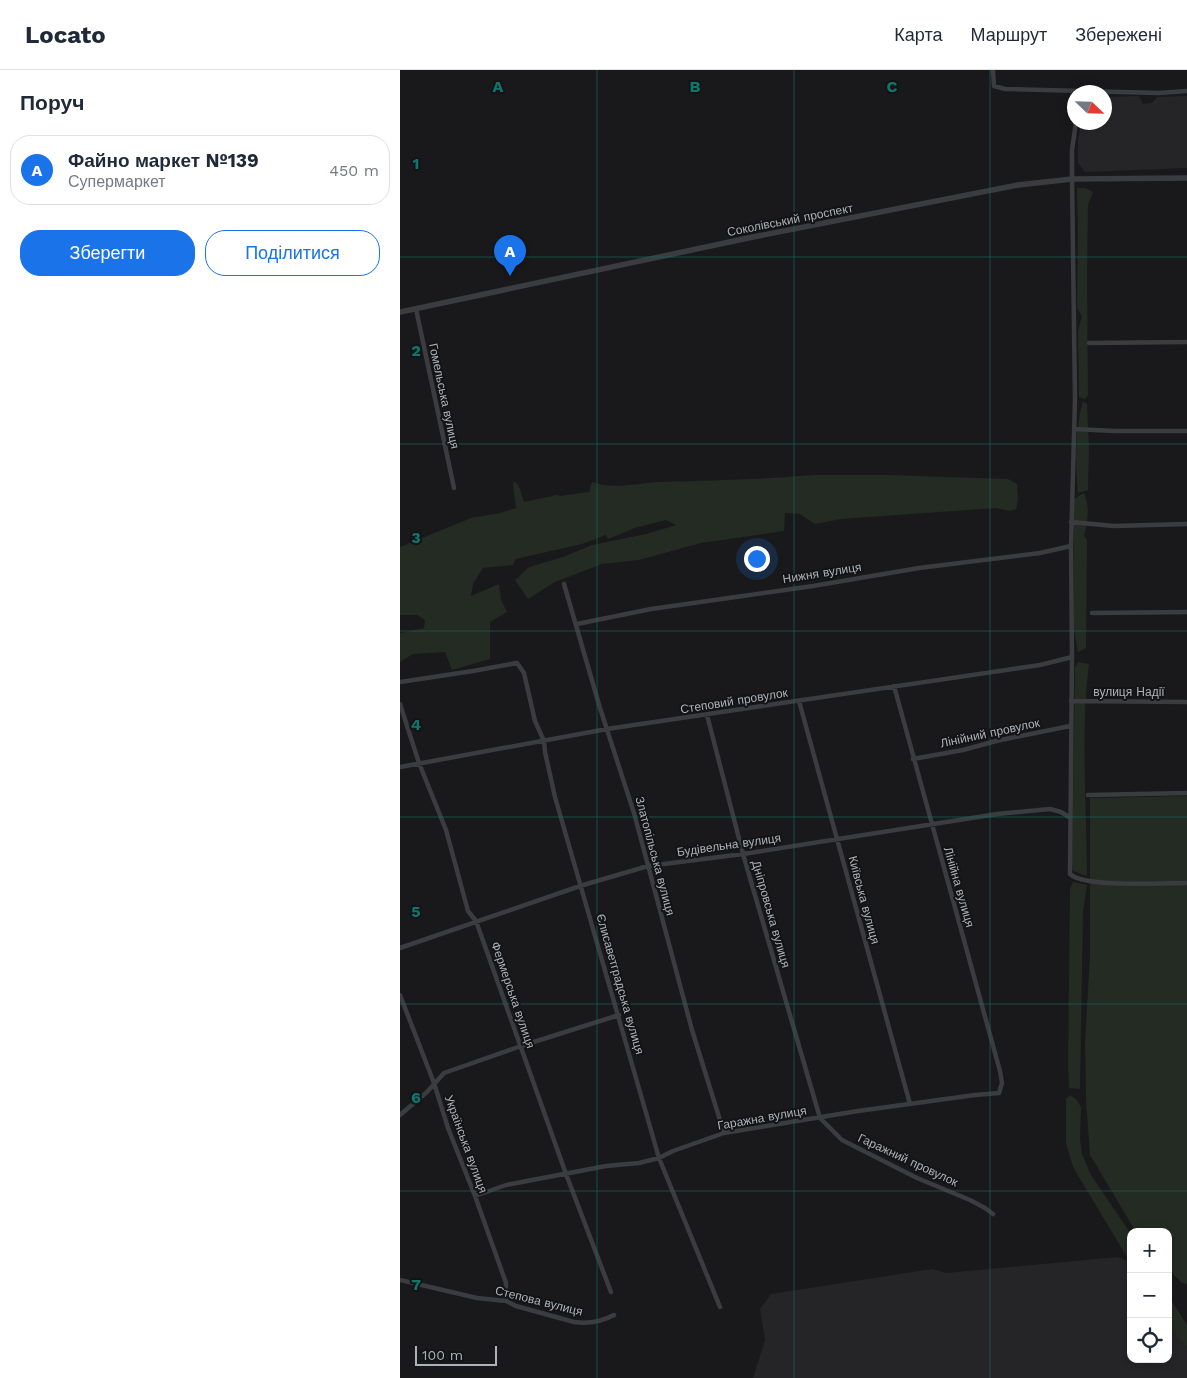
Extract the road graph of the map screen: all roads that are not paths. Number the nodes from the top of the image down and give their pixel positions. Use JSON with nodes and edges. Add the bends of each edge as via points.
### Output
{"nodes":[{"id":1,"x":993,"y":70,"type":"edge"},
{"id":2,"x":1067,"y":91,"type":"edge"},
{"id":3,"x":1187,"y":91,"type":"edge"},
{"id":4,"x":1112,"y":92,"type":"edge"},
{"id":5,"x":1075,"y":130,"type":"edge"},
{"id":6,"x":1187,"y":178,"type":"edge"},
{"id":7,"x":1072,"y":179,"type":"junction"},
{"id":8,"x":416,"y":309,"type":"junction"},
{"id":9,"x":400,"y":312,"type":"edge"},
{"id":10,"x":1187,"y":342,"type":"edge"},
{"id":11,"x":1089,"y":343,"type":"dead end"},
{"id":12,"x":1074,"y":430,"type":"junction"},
{"id":13,"x":1187,"y":431,"type":"edge"},
{"id":14,"x":454,"y":488,"type":"dead end"},
{"id":15,"x":1071,"y":522,"type":"junction"},
{"id":16,"x":1187,"y":524,"type":"edge"},
{"id":17,"x":1071,"y":546,"type":"junction"},
{"id":18,"x":564,"y":584,"type":"dead end"},
{"id":19,"x":1187,"y":612,"type":"edge"},
{"id":20,"x":1092,"y":613,"type":"dead end"},
{"id":21,"x":577,"y":624,"type":"junction"},
{"id":22,"x":1072,"y":658,"type":"junction"},
{"id":23,"x":400,"y":682,"type":"edge"},
{"id":24,"x":894,"y":686,"type":"junction"},
{"id":25,"x":799,"y":701,"type":"junction"},
{"id":26,"x":1071,"y":701,"type":"junction"},
{"id":27,"x":1187,"y":702,"type":"edge"},
{"id":28,"x":400,"y":704,"type":"edge"},
{"id":29,"x":707,"y":715,"type":"junction"},
{"id":30,"x":1070,"y":726,"type":"junction"},
{"id":31,"x":607,"y":729,"type":"junction"},
{"id":32,"x":544,"y":740,"type":"junction"},
{"id":33,"x":913,"y":759,"type":"junction"},
{"id":34,"x":419,"y":764,"type":"junction"},
{"id":35,"x":400,"y":767,"type":"edge"},
{"id":36,"x":1187,"y":793,"type":"edge"},
{"id":37,"x":1088,"y":795,"type":"dead end"},
{"id":38,"x":1069,"y":817,"type":"junction"},
{"id":39,"x":930,"y":824,"type":"junction"},
{"id":40,"x":836,"y":839,"type":"junction"},
{"id":41,"x":743,"y":854,"type":"junction"},
{"id":42,"x":648,"y":866,"type":"junction"},
{"id":43,"x":1187,"y":883,"type":"edge"},
{"id":44,"x":580,"y":886,"type":"junction"},
{"id":45,"x":476,"y":921,"type":"junction"},
{"id":46,"x":400,"y":948,"type":"edge"},
{"id":47,"x":400,"y":995,"type":"edge"},
{"id":48,"x":619,"y":1015,"type":"junction"},
{"id":49,"x":520,"y":1046,"type":"junction"},
{"id":50,"x":434,"y":1083,"type":"junction"},
{"id":51,"x":999,"y":1093,"type":"joint"},
{"id":52,"x":910,"y":1104,"type":"junction"},
{"id":53,"x":400,"y":1115,"type":"edge"},
{"id":54,"x":820,"y":1118,"type":"junction"},
{"id":55,"x":724,"y":1134,"type":"junction"},
{"id":56,"x":659,"y":1158,"type":"junction"},
{"id":57,"x":566,"y":1174,"type":"junction"},
{"id":58,"x":475,"y":1196,"type":"junction"},
{"id":59,"x":993,"y":1214,"type":"dead end"},
{"id":60,"x":400,"y":1279,"type":"edge"},
{"id":61,"x":611,"y":1292,"type":"dead end"},
{"id":62,"x":506,"y":1301,"type":"junction"},
{"id":63,"x":720,"y":1307,"type":"dead end"},
{"id":64,"x":614,"y":1315,"type":"dead end"}],
"edges":[{"from":1,"to":2,"type":"street","via":[[994,86],[1005,90]]},
{"from":3,"to":4,"type":"street"},
{"from":5,"to":7,"type":"street"},
{"from":6,"to":7,"type":"street","name":"Соколівський проспект"},
{"from":7,"to":8,"type":"street","name":"Соколівський проспект","via":[[1018,185],[754,237]]},
{"from":7,"to":12,"type":"street"},
{"from":8,"to":9,"type":"street","name":"Соколівський проспект"},
{"from":8,"to":14,"type":"street","name":"Гомельська вулиця"},
{"from":10,"to":11,"type":"street"},
{"from":12,"to":13,"type":"street"},
{"from":12,"to":15,"type":"street"},
{"from":15,"to":16,"type":"street","via":[[1114,526]]},
{"from":15,"to":17,"type":"street"},
{"from":17,"to":21,"type":"street","name":"Нижня вулиця","via":[[651,609]]},
{"from":17,"to":22,"type":"street"},
{"from":18,"to":21,"type":"street","name":"Златопільська вулиця"},
{"from":19,"to":20,"type":"street"},
{"from":21,"to":31,"type":"street","name":"Златопільська вулиця"},
{"from":22,"to":24,"type":"street","name":"Степовий провулок"},
{"from":22,"to":26,"type":"street"},
{"from":23,"to":32,"type":"street","name":"Єлисаветградська вулиця","via":[[517,662],[524,674],[535,721]]},
{"from":24,"to":25,"type":"street","name":"Степовий провулок"},
{"from":24,"to":33,"type":"street","name":"Лінійна вулиця"},
{"from":25,"to":29,"type":"street","name":"Степовий провулок"},
{"from":25,"to":40,"type":"street","name":"Київська вулиця"},
{"from":26,"to":27,"type":"street","name":"вулиця Надії"},
{"from":26,"to":30,"type":"street"},
{"from":28,"to":34,"type":"street","name":"Фермерська вулиця"},
{"from":29,"to":31,"type":"street","name":"Степовий провулок"},
{"from":29,"to":41,"type":"street","name":"Дніпровська вулиця"},
{"from":30,"to":33,"type":"street","name":"Лінійний провулок"},
{"from":30,"to":38,"type":"street"},
{"from":31,"to":32,"type":"street","name":"Степовий провулок"},
{"from":31,"to":42,"type":"street","name":"Златопільська вулиця"},
{"from":32,"to":34,"type":"street","name":"Степовий провулок"},
{"from":32,"to":44,"type":"street","name":"Єлисаветградська вулиця","via":[[555,797]]},
{"from":33,"to":39,"type":"street","name":"Лінійна вулиця"},
{"from":34,"to":35,"type":"street","name":"Степовий провулок"},
{"from":34,"to":45,"type":"street","name":"Фермерська вулиця","via":[[446,830],[468,911]]},
{"from":36,"to":37,"type":"street"},
{"from":38,"to":39,"type":"street","name":"Будівельна вулиця","via":[[1050,809]]},
{"from":38,"to":43,"type":"street","via":[[1070,874],[1075,879]]},
{"from":39,"to":40,"type":"street","name":"Будівельна вулиця"},
{"from":39,"to":51,"type":"street","name":"Лінійна вулиця","via":[[995,1052],[1002,1083]]},
{"from":40,"to":41,"type":"street","name":"Будівельна вулиця"},
{"from":40,"to":52,"type":"street","name":"Київська вулиця"},
{"from":41,"to":42,"type":"street","name":"Будівельна вулиця"},
{"from":41,"to":54,"type":"street","name":"Дніпровська вулиця"},
{"from":42,"to":44,"type":"street","name":"Будівельна вулиця"},
{"from":42,"to":55,"type":"street","name":"Златопільська вулиця"},
{"from":44,"to":45,"type":"street","name":"Будівельна вулиця"},
{"from":44,"to":48,"type":"street","name":"Єлисаветградська вулиця"},
{"from":45,"to":46,"type":"street","name":"Будівельна вулиця"},
{"from":45,"to":49,"type":"street","name":"Фермерська вулиця"},
{"from":47,"to":50,"type":"street","name":"Українська вулиця"},
{"from":48,"to":49,"type":"street"},
{"from":48,"to":56,"type":"street","name":"Єлисаветградська вулиця"},
{"from":49,"to":50,"type":"street","via":[[444,1073]]},
{"from":49,"to":57,"type":"street","name":"Фермерська вулиця"},
{"from":50,"to":53,"type":"street"},
{"from":50,"to":58,"type":"street","name":"Українська вулиця"},
{"from":51,"to":52,"type":"street","name":"Гаражна вулиця"},
{"from":52,"to":54,"type":"street","name":"Гаражна вулиця"},
{"from":54,"to":55,"type":"street","name":"Гаражна вулиця"},
{"from":54,"to":59,"type":"street","name":"Гаражний провулок","via":[[842,1140]]},
{"from":55,"to":56,"type":"street","name":"Гаражна вулиця"},
{"from":56,"to":57,"type":"street","name":"Гаражна вулиця"},
{"from":56,"to":63,"type":"street","name":"Єлисаветградська вулиця"},
{"from":57,"to":58,"type":"street","name":"Гаражна вулиця","via":[[506,1185]]},
{"from":57,"to":61,"type":"street","name":"Фермерська вулиця"},
{"from":58,"to":62,"type":"street","name":"Українська вулиця","via":[[506,1283]]},
{"from":60,"to":62,"type":"street","name":"Степова вулиця","via":[[477,1298]]},
{"from":62,"to":64,"type":"street","name":"Степова вулиця","via":[[574,1322],[601,1321]]}]}
